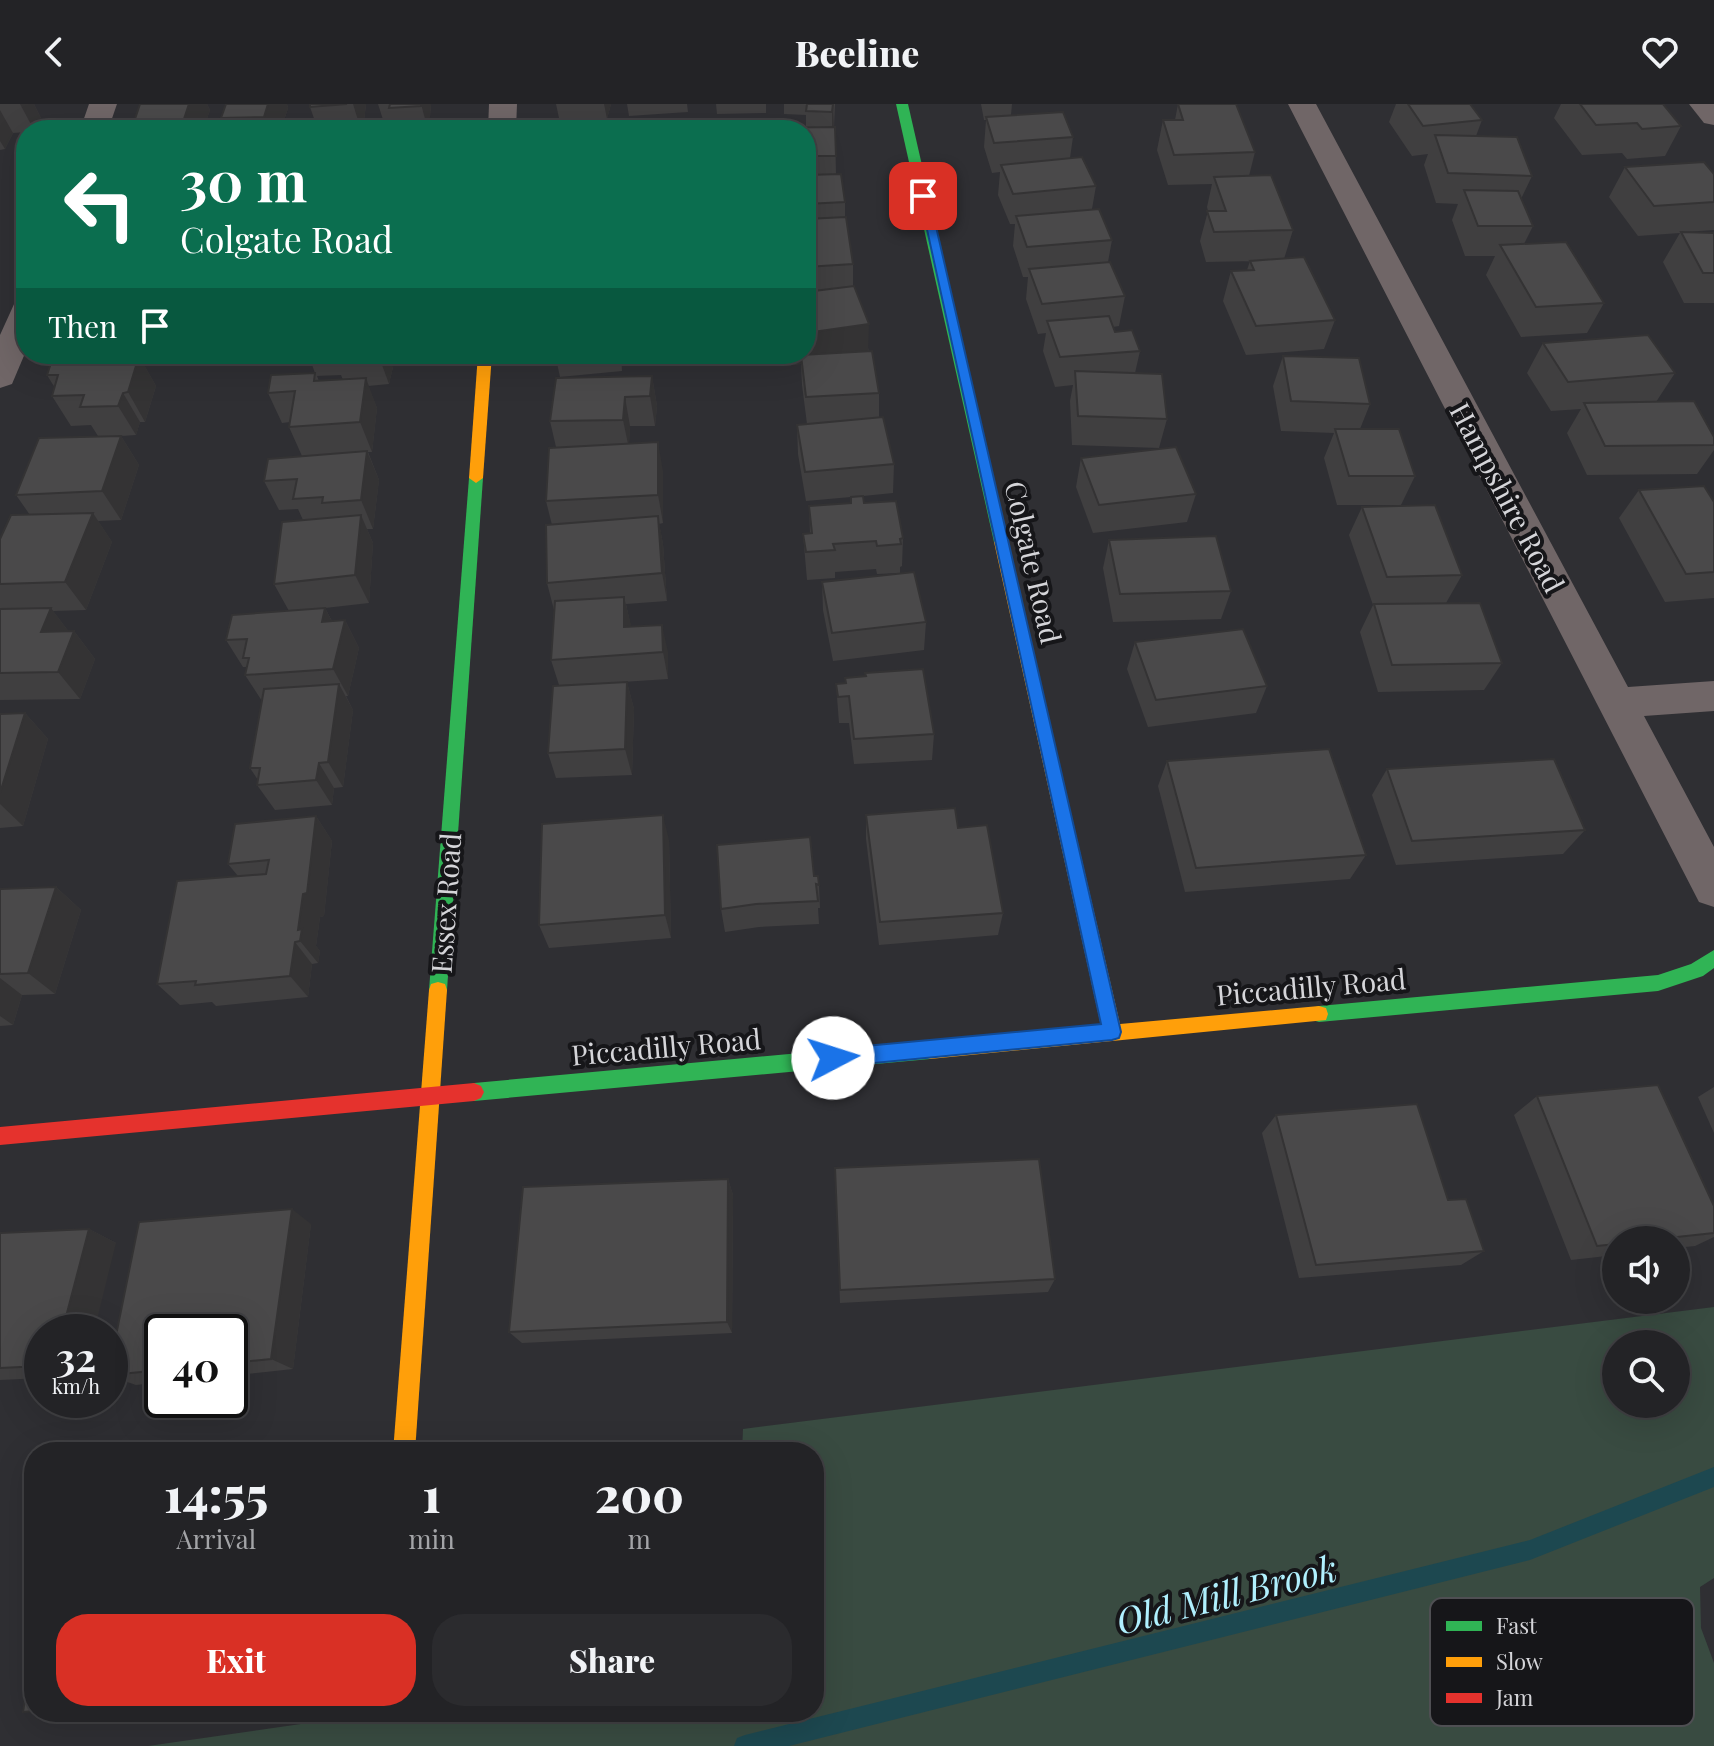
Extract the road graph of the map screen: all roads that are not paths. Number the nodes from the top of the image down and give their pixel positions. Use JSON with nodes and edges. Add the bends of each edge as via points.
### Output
{"nodes":[{"id":1,"x":902,"y":104,"type":"edge"},
{"id":2,"x":1302,"y":104,"type":"edge"},
{"id":3,"x":1703,"y":104,"type":"edge"},
{"id":4,"x":1714,"y":117,"type":"edge"},
{"id":5,"x":16,"y":335,"type":"edge"},
{"id":6,"x":484,"y":364,"type":"edge"},
{"id":7,"x":0,"y":377,"type":"edge"},
{"id":8,"x":1714,"y":696,"type":"edge"},
{"id":9,"x":1616,"y":703,"type":"junction"},
{"id":10,"x":1714,"y":889,"type":"edge"},
{"id":11,"x":1714,"y":958,"type":"edge"},
{"id":12,"x":1112,"y":1032,"type":"junction"},
{"id":13,"x":430,"y":1096,"type":"junction"},
{"id":14,"x":0,"y":1136,"type":"edge"},
{"id":15,"x":405,"y":1442,"type":"edge"}],
"edges":[{"from":1,"to":12,"type":"street","name":"Colgate Road"},
{"from":2,"to":9,"type":"street","name":"Hampshire Road"},
{"from":3,"to":4,"type":"street"},
{"from":5,"to":7,"type":"street"},
{"from":6,"to":13,"type":"street","name":"Essex Road"},
{"from":8,"to":9,"type":"street"},
{"from":9,"to":10,"type":"street","name":"Hampshire Road"},
{"from":11,"to":12,"type":"street","name":"Piccadilly Road","via":[[1697,970],[1658,983]]},
{"from":12,"to":13,"type":"street","name":"Piccadilly Road"},
{"from":13,"to":14,"type":"street","name":"Piccadilly Road"},
{"from":13,"to":15,"type":"street","name":"Essex Road"}]}
